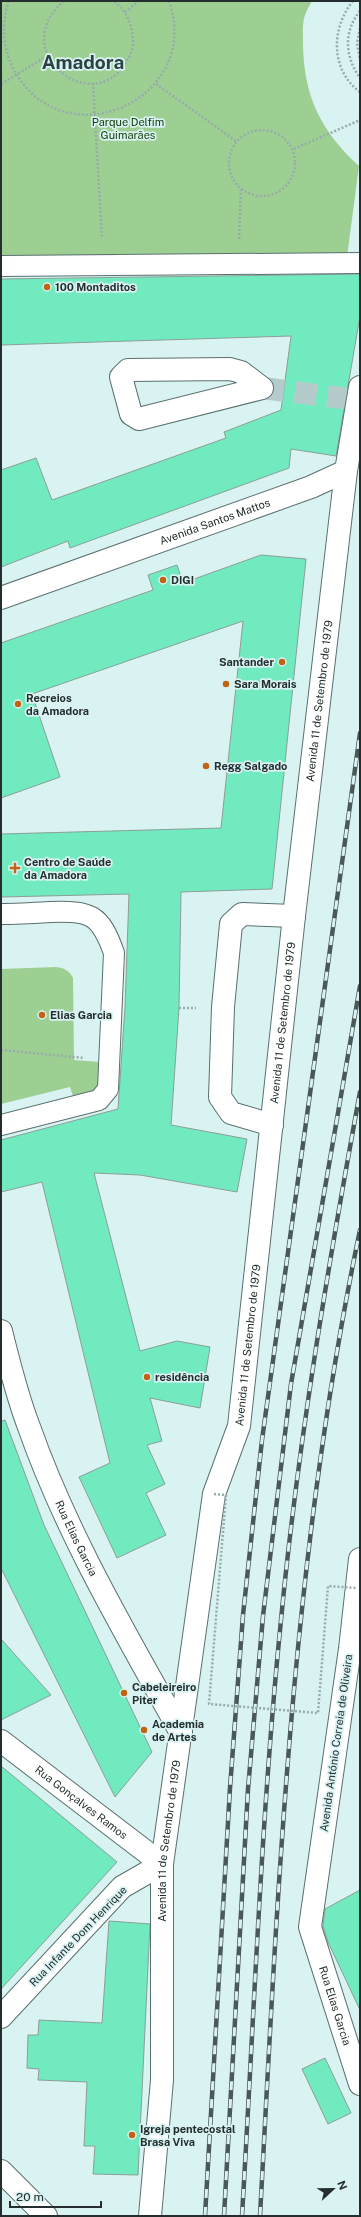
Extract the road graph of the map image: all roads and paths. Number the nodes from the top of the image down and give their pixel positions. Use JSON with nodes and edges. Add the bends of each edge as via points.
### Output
{"nodes":[{"id":1,"x":9,"y":1,"type":"edge"},
{"id":2,"x":64,"y":1,"type":"edge"},
{"id":3,"x":113,"y":1,"type":"edge"},
{"id":4,"x":139,"y":1,"type":"edge"},
{"id":5,"x":170,"y":1,"type":"edge"},
{"id":6,"x":354,"y":1,"type":"edge"},
{"id":7,"x":360,"y":11,"type":"edge"},
{"id":8,"x":125,"y":12,"type":"junction"},
{"id":9,"x":360,"y":28,"type":"edge"},
{"id":10,"x":47,"y":56,"type":"junction"},
{"id":11,"x":360,"y":60,"type":"edge"},
{"id":12,"x":17,"y":75,"type":"junction"},
{"id":13,"x":360,"y":78,"type":"edge"},
{"id":14,"x":1,"y":84,"type":"edge"},
{"id":15,"x":93,"y":84,"type":"junction"},
{"id":16,"x":156,"y":84,"type":"junction"},
{"id":17,"x":360,"y":92,"type":"edge"},
{"id":18,"x":94,"y":115,"type":"junction"},
{"id":19,"x":360,"y":120,"type":"edge"},
{"id":20,"x":236,"y":141,"type":"junction"},
{"id":21,"x":294,"y":149,"type":"junction"},
{"id":22,"x":241,"y":190,"type":"junction"},
{"id":23,"x":360,"y":263,"type":"edge"},
{"id":24,"x":104,"y":264,"type":"junction"},
{"id":25,"x":237,"y":264,"type":"junction"},
{"id":26,"x":1,"y":266,"type":"edge"},
{"id":27,"x":360,"y":387,"type":"edge"},
{"id":28,"x":262,"y":388,"type":"joint"},
{"id":29,"x":346,"y":471,"type":"junction"},
{"id":30,"x":1,"y":598,"type":"edge"},
{"id":31,"x":1,"y":914,"type":"edge"},
{"id":32,"x":294,"y":916,"type":"junction"},
{"id":33,"x":1,"y":1050,"type":"edge"},
{"id":34,"x":109,"y":1060,"type":"junction"},
{"id":35,"x":272,"y":1124,"type":"junction"},
{"id":36,"x":1,"y":1125,"type":"edge"},
{"id":37,"x":1,"y":1331,"type":"edge"},
{"id":38,"x":214,"y":1494,"type":"junction"},
{"id":39,"x":360,"y":1559,"type":"edge"},
{"id":40,"x":356,"y":1588,"type":"junction"},
{"id":41,"x":355,"y":1650,"type":"edge"},
{"id":42,"x":181,"y":1733,"type":"junction"},
{"id":43,"x":1,"y":1741,"type":"edge"},
{"id":44,"x":162,"y":1864,"type":"junction"},
{"id":45,"x":310,"y":1927,"type":"joint"},
{"id":46,"x":1,"y":2018,"type":"edge"},
{"id":47,"x":360,"y":2081,"type":"edge"},
{"id":48,"x":1,"y":2171,"type":"edge"},
{"id":49,"x":46,"y":2216,"type":"edge"},
{"id":50,"x":150,"y":2216,"type":"edge"}],
"edges":[{"from":1,"to":12,"type":"path","via":[[4,23],[4,41]]},
{"from":2,"to":10,"type":"path","via":[[54,9],[46,24],[44,40]]},
{"from":3,"to":8,"type":"path"},
{"from":4,"to":8,"type":"path"},
{"from":5,"to":16,"type":"path","via":[[174,24],[173,45],[167,65]]},
{"from":6,"to":17,"type":"path","via":[[339,27],[336,45],[341,68],[351,84]]},
{"from":7,"to":13,"type":"path","via":[[350,28],[347,47],[351,64]]},
{"from":8,"to":15,"type":"path","via":[[132,26],[134,42],[129,57],[121,70],[108,79]]},
{"from":9,"to":11,"type":"path","via":[[357,42]]},
{"from":10,"to":12,"type":"path"},
{"from":10,"to":15,"type":"path","via":[[55,68],[66,77]]},
{"from":12,"to":14,"type":"path"},
{"from":12,"to":18,"type":"path","via":[[42,101],[58,110]]},
{"from":15,"to":18,"type":"path"},
{"from":16,"to":18,"type":"path","via":[[139,100],[117,111]]},
{"from":16,"to":20,"type":"path"},
{"from":18,"to":24,"type":"path"},
{"from":19,"to":21,"type":"path"},
{"from":20,"to":21,"type":"path","via":[[250,131],[267,129],[283,136]]},
{"from":20,"to":22,"type":"path","via":[[230,153],[229,166],[232,179]]},
{"from":21,"to":22,"type":"path","via":[[296,167],[290,184],[275,195],[257,197]]},
{"from":22,"to":25,"type":"path"},
{"from":23,"to":25,"type":"street"},
{"from":24,"to":25,"type":"street"},
{"from":24,"to":26,"type":"street"},
{"from":27,"to":29,"type":"street"},
{"from":28,"to":28,"type":"street","via":[[241,372],[230,369],[128,370],[121,378],[131,414],[140,419]]},
{"from":29,"to":30,"type":"street","name":"Avenida Santos Mattos","via":[[311,487]]},
{"from":29,"to":32,"type":"street","name":"Avenida 11 de Setembro de 1979"},
{"from":31,"to":34,"type":"street","via":[[80,911],[96,920],[107,933],[114,953]]},
{"from":32,"to":35,"type":"street","name":"Avenida 11 de Setembro de 1979"},
{"from":32,"to":35,"type":"street","via":[[242,914],[231,924],[223,1007],[220,1097],[231,1113]]},
{"from":33,"to":34,"type":"path"},
{"from":34,"to":36,"type":"street","via":[[108,1089],[99,1100]]},
{"from":35,"to":38,"type":"street","name":"Avenida 11 de Setembro de 1979","via":[[239,1426]]},
{"from":37,"to":42,"type":"street","name":"Rua Elias Garcia","via":[[28,1427],[50,1482],[96,1578]]},
{"from":38,"to":40,"type":"path","bridge":true,"via":[[226,1495],[209,1704],[318,1713],[328,1586]]},
{"from":38,"to":42,"type":"street","name":"Avenida 11 de Setembro de 1979"},
{"from":39,"to":40,"type":"street","name":"Avenida António Correia de Oliveira"},
{"from":40,"to":41,"type":"street","name":"Avenida António Correia de Oliveira"},
{"from":41,"to":45,"type":"street","name":"Avenida António Correia de Oliveira"},
{"from":42,"to":44,"type":"street","name":"Avenida 11 de Setembro de 1979"},
{"from":43,"to":44,"type":"street","name":"Rua Gonçalves Ramos"},
{"from":44,"to":46,"type":"street","name":"Rua Infante Dom Henrique","via":[[122,1887]]},
{"from":44,"to":50,"type":"street","name":"Avenida 11 de Setembro de 1979","via":[[162,2080]]},
{"from":45,"to":47,"type":"street","name":"Rua Elias Garcia"},
{"from":48,"to":49,"type":"street"}]}
